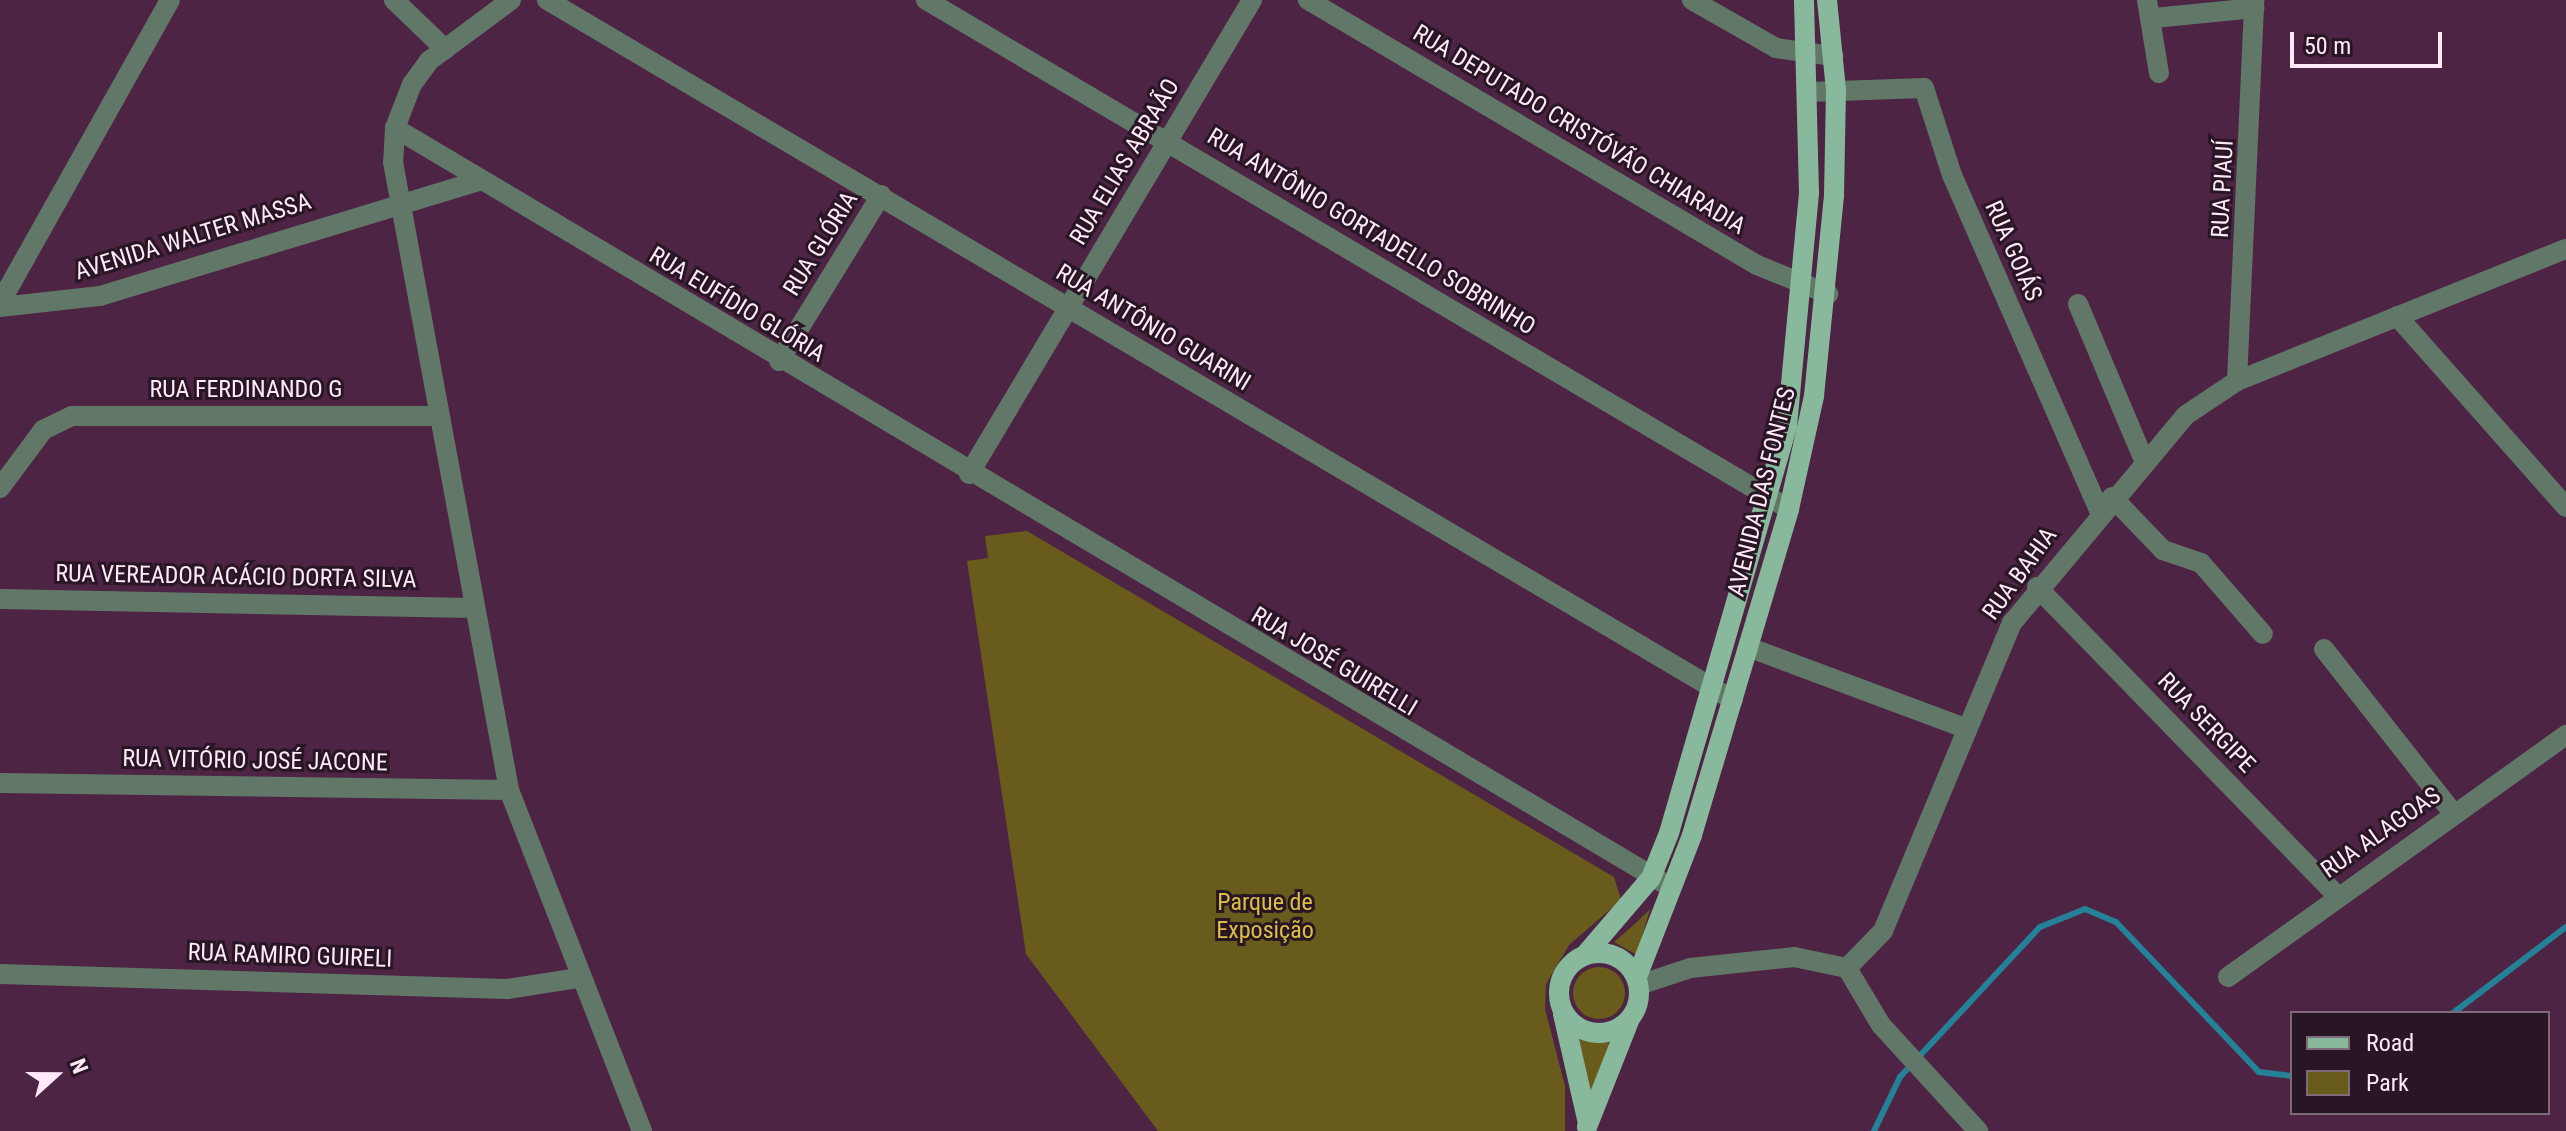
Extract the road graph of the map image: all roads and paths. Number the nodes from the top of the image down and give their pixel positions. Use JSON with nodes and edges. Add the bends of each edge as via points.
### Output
{"nodes":[{"id":1,"x":170,"y":0,"type":"edge"},
{"id":2,"x":394,"y":0,"type":"edge"},
{"id":3,"x":511,"y":0,"type":"edge"},
{"id":4,"x":547,"y":0,"type":"edge"},
{"id":5,"x":926,"y":0,"type":"edge"},
{"id":6,"x":1252,"y":0,"type":"edge"},
{"id":7,"x":1308,"y":0,"type":"edge"},
{"id":8,"x":1692,"y":0,"type":"edge"},
{"id":9,"x":1804,"y":0,"type":"edge"},
{"id":10,"x":1827,"y":0,"type":"edge"},
{"id":11,"x":2255,"y":4,"type":"edge"},
{"id":12,"x":2150,"y":9,"type":"edge"},
{"id":13,"x":445,"y":49,"type":"junction"},
{"id":14,"x":1807,"y":55,"type":"junction"},
{"id":15,"x":1833,"y":56,"type":"junction"},
{"id":16,"x":2159,"y":73,"type":"dead end"},
{"id":17,"x":1836,"y":90,"type":"junction"},
{"id":18,"x":1809,"y":92,"type":"junction"},
{"id":19,"x":395,"y":128,"type":"junction"},
{"id":20,"x":1168,"y":142,"type":"junction"},
{"id":21,"x":478,"y":181,"type":"junction"},
{"id":22,"x":881,"y":195,"type":"junction"},
{"id":23,"x":398,"y":201,"type":"junction"},
{"id":24,"x":2566,"y":249,"type":"edge"},
{"id":25,"x":1804,"y":285,"type":"junction"},
{"id":26,"x":1828,"y":294,"type":"junction"},
{"id":27,"x":2078,"y":304,"type":"dead end"},
{"id":28,"x":0,"y":305,"type":"edge"},
{"id":29,"x":1069,"y":308,"type":"junction"},
{"id":30,"x":2397,"y":316,"type":"junction"},
{"id":31,"x":779,"y":361,"type":"junction"},
{"id":32,"x":2237,"y":381,"type":"junction"},
{"id":33,"x":439,"y":416,"type":"junction"},
{"id":34,"x":2143,"y":458,"type":"junction"},
{"id":35,"x":969,"y":474,"type":"junction"},
{"id":36,"x":0,"y":488,"type":"edge"},
{"id":37,"x":1768,"y":496,"type":"junction"},
{"id":38,"x":2106,"y":504,"type":"junction"},
{"id":39,"x":2566,"y":507,"type":"edge"},
{"id":40,"x":1789,"y":509,"type":"junction"},
{"id":41,"x":2037,"y":587,"type":"junction"},
{"id":42,"x":0,"y":599,"type":"edge"},
{"id":43,"x":472,"y":608,"type":"junction"},
{"id":44,"x":2263,"y":634,"type":"dead end"},
{"id":45,"x":1748,"y":647,"type":"junction"},
{"id":46,"x":2324,"y":649,"type":"dead end"},
{"id":47,"x":1712,"y":689,"type":"junction"},
{"id":48,"x":1733,"y":700,"type":"junction"},
{"id":49,"x":1967,"y":729,"type":"junction"},
{"id":50,"x":2566,"y":735,"type":"edge"},
{"id":51,"x":0,"y":783,"type":"edge"},
{"id":52,"x":509,"y":790,"type":"junction"},
{"id":53,"x":2454,"y":814,"type":"junction"},
{"id":54,"x":1651,"y":878,"type":"junction"},
{"id":55,"x":1675,"y":888,"type":"junction"},
{"id":56,"x":2337,"y":896,"type":"junction"},
{"id":57,"x":1585,"y":955,"type":"junction"},
{"id":58,"x":1847,"y":968,"type":"junction"},
{"id":59,"x":0,"y":974,"type":"edge"},
{"id":60,"x":2228,"y":977,"type":"dead end"},
{"id":61,"x":577,"y":978,"type":"junction"},
{"id":62,"x":1638,"y":981,"type":"junction"},
{"id":63,"x":1561,"y":1005,"type":"junction"},
{"id":64,"x":1629,"y":1021,"type":"junction"},
{"id":65,"x":1972,"y":1124,"type":"edge"},
{"id":66,"x":1587,"y":1127,"type":"edge"},
{"id":67,"x":642,"y":1131,"type":"edge"}],
"edges":[{"from":1,"to":28,"type":"street"},
{"from":2,"to":13,"type":"street"},
{"from":3,"to":13,"type":"street"},
{"from":4,"to":22,"type":"street","name":"RUA ANTÔNIO GUARINI"},
{"from":5,"to":20,"type":"street","name":"RUA ANTÔNIO GORTADELLO SOBRINHO"},
{"from":6,"to":20,"type":"street","name":"RUA ELIAS ABRAÃO"},
{"from":7,"to":25,"type":"street","name":"RUA DEPUTADO CRISTÓVÃO CHIARADIA","via":[[1757,265]]},
{"from":8,"to":14,"type":"street","via":[[1776,48]]},
{"from":9,"to":14,"type":"main road","name":"AVENIDA DAS FONTES"},
{"from":10,"to":15,"type":"main road","name":"AVENIDA DAS FONTES"},
{"from":11,"to":12,"type":"street"},
{"from":11,"to":32,"type":"street","name":"RUA PIAUÍ"},
{"from":12,"to":16,"type":"street"},
{"from":13,"to":19,"type":"street","via":[[412,84]]},
{"from":14,"to":15,"type":"street"},
{"from":14,"to":18,"type":"main road","name":"AVENIDA DAS FONTES"},
{"from":15,"to":17,"type":"main road","name":"AVENIDA DAS FONTES"},
{"from":17,"to":18,"type":"street"},
{"from":17,"to":26,"type":"main road","name":"AVENIDA DAS FONTES"},
{"from":17,"to":38,"type":"street","name":"RUA GOIÁS","via":[[1924,88],[1952,175]]},
{"from":18,"to":25,"type":"main road","name":"AVENIDA DAS FONTES"},
{"from":19,"to":21,"type":"street","name":"RUA EUFÍDIO GLÓRIA"},
{"from":19,"to":23,"type":"street"},
{"from":20,"to":29,"type":"street","name":"RUA ELIAS ABRAÃO"},
{"from":20,"to":37,"type":"street","name":"RUA ANTÔNIO GORTADELLO SOBRINHO"},
{"from":21,"to":23,"type":"street","name":"AVENIDA WALTER MASSA"},
{"from":21,"to":31,"type":"street","name":"RUA EUFÍDIO GLÓRIA"},
{"from":22,"to":29,"type":"street","name":"RUA ANTÔNIO GUARINI"},
{"from":22,"to":31,"type":"street","name":"RUA GLÓRIA"},
{"from":23,"to":28,"type":"street","name":"AVENIDA WALTER MASSA","via":[[100,296]]},
{"from":23,"to":33,"type":"street"},
{"from":24,"to":30,"type":"street","name":"RUA BAHIA"},
{"from":25,"to":26,"type":"street","name":"RUA DEPUTADO CRISTÓVÃO CHIARADIA"},
{"from":25,"to":37,"type":"main road","name":"AVENIDA DAS FONTES","via":[[1787,426]]},
{"from":26,"to":40,"type":"main road","name":"AVENIDA DAS FONTES"},
{"from":27,"to":34,"type":"street"},
{"from":29,"to":35,"type":"street","name":"RUA ELIAS ABRAÃO"},
{"from":29,"to":47,"type":"street","name":"RUA ANTÔNIO GUARINI"},
{"from":30,"to":32,"type":"street","name":"RUA BAHIA"},
{"from":30,"to":39,"type":"street"},
{"from":31,"to":35,"type":"street","name":"RUA EUFÍDIO GLÓRIA"},
{"from":32,"to":34,"type":"street","name":"RUA BAHIA","via":[[2202,401]]},
{"from":33,"to":36,"type":"street","name":"RUA FERDINANDO G","via":[[72,416],[53,422]]},
{"from":33,"to":43,"type":"street"},
{"from":34,"to":38,"type":"street","name":"RUA BAHIA"},
{"from":35,"to":54,"type":"street","name":"RUA JOSÉ GUIRELLI"},
{"from":37,"to":40,"type":"street","name":"RUA ANTÔNIO GORTADELLO SOBRINHO"},
{"from":37,"to":47,"type":"main road","name":"AVENIDA DAS FONTES"},
{"from":38,"to":41,"type":"street","name":"RUA BAHIA"},
{"from":38,"to":44,"type":"street","via":[[2163,550],[2201,563]]},
{"from":40,"to":45,"type":"main road","name":"AVENIDA DAS FONTES"},
{"from":41,"to":49,"type":"street","name":"RUA BAHIA","via":[[2002,642]]},
{"from":41,"to":56,"type":"street","name":"RUA SERGIPE"},
{"from":42,"to":43,"type":"street","name":"RUA VEREADOR ACÁCIO DORTA SILVA"},
{"from":43,"to":52,"type":"street"},
{"from":45,"to":48,"type":"main road","name":"AVENIDA DAS FONTES"},
{"from":45,"to":49,"type":"street"},
{"from":46,"to":53,"type":"street"},
{"from":47,"to":48,"type":"street","name":"RUA ANTÔNIO GUARINI"},
{"from":47,"to":54,"type":"main road","name":"AVENIDA DAS FONTES"},
{"from":48,"to":55,"type":"main road","name":"AVENIDA DAS FONTES"},
{"from":49,"to":58,"type":"street","name":"RUA BAHIA","via":[[1883,931]]},
{"from":50,"to":53,"type":"street","name":"RUA ALAGOAS"},
{"from":51,"to":52,"type":"street","name":"RUA VITÓRIO JOSÉ JACONE"},
{"from":52,"to":61,"type":"street"},
{"from":53,"to":56,"type":"street","name":"RUA ALAGOAS"},
{"from":54,"to":55,"type":"street","name":"RUA JOSÉ GUIRELLI"},
{"from":54,"to":57,"type":"main road","name":"AVENIDA DAS FONTES"},
{"from":55,"to":62,"type":"main road","name":"AVENIDA DAS FONTES"},
{"from":56,"to":60,"type":"street","name":"RUA ALAGOAS"},
{"from":57,"to":62,"type":"main road","via":[[1620,958]]},
{"from":57,"to":63,"type":"main road","name":"AVENIDA DAS FONTES","via":[[1561,981]]},
{"from":58,"to":62,"type":"street","via":[[1794,957],[1690,968]]},
{"from":58,"to":65,"type":"street","via":[[1881,1025]]},
{"from":59,"to":61,"type":"street","name":"RUA RAMIRO GUIRELI","via":[[507,989]]},
{"from":61,"to":67,"type":"street"},
{"from":62,"to":64,"type":"main road","name":"AVENIDA DAS FONTES"},
{"from":63,"to":64,"type":"main road","via":[[1585,1032],[1609,1033]]},
{"from":63,"to":66,"type":"main road","name":"AVENIDA DAS FONTES"},
{"from":64,"to":66,"type":"main road","name":"AVENIDA DAS FONTES"}]}
